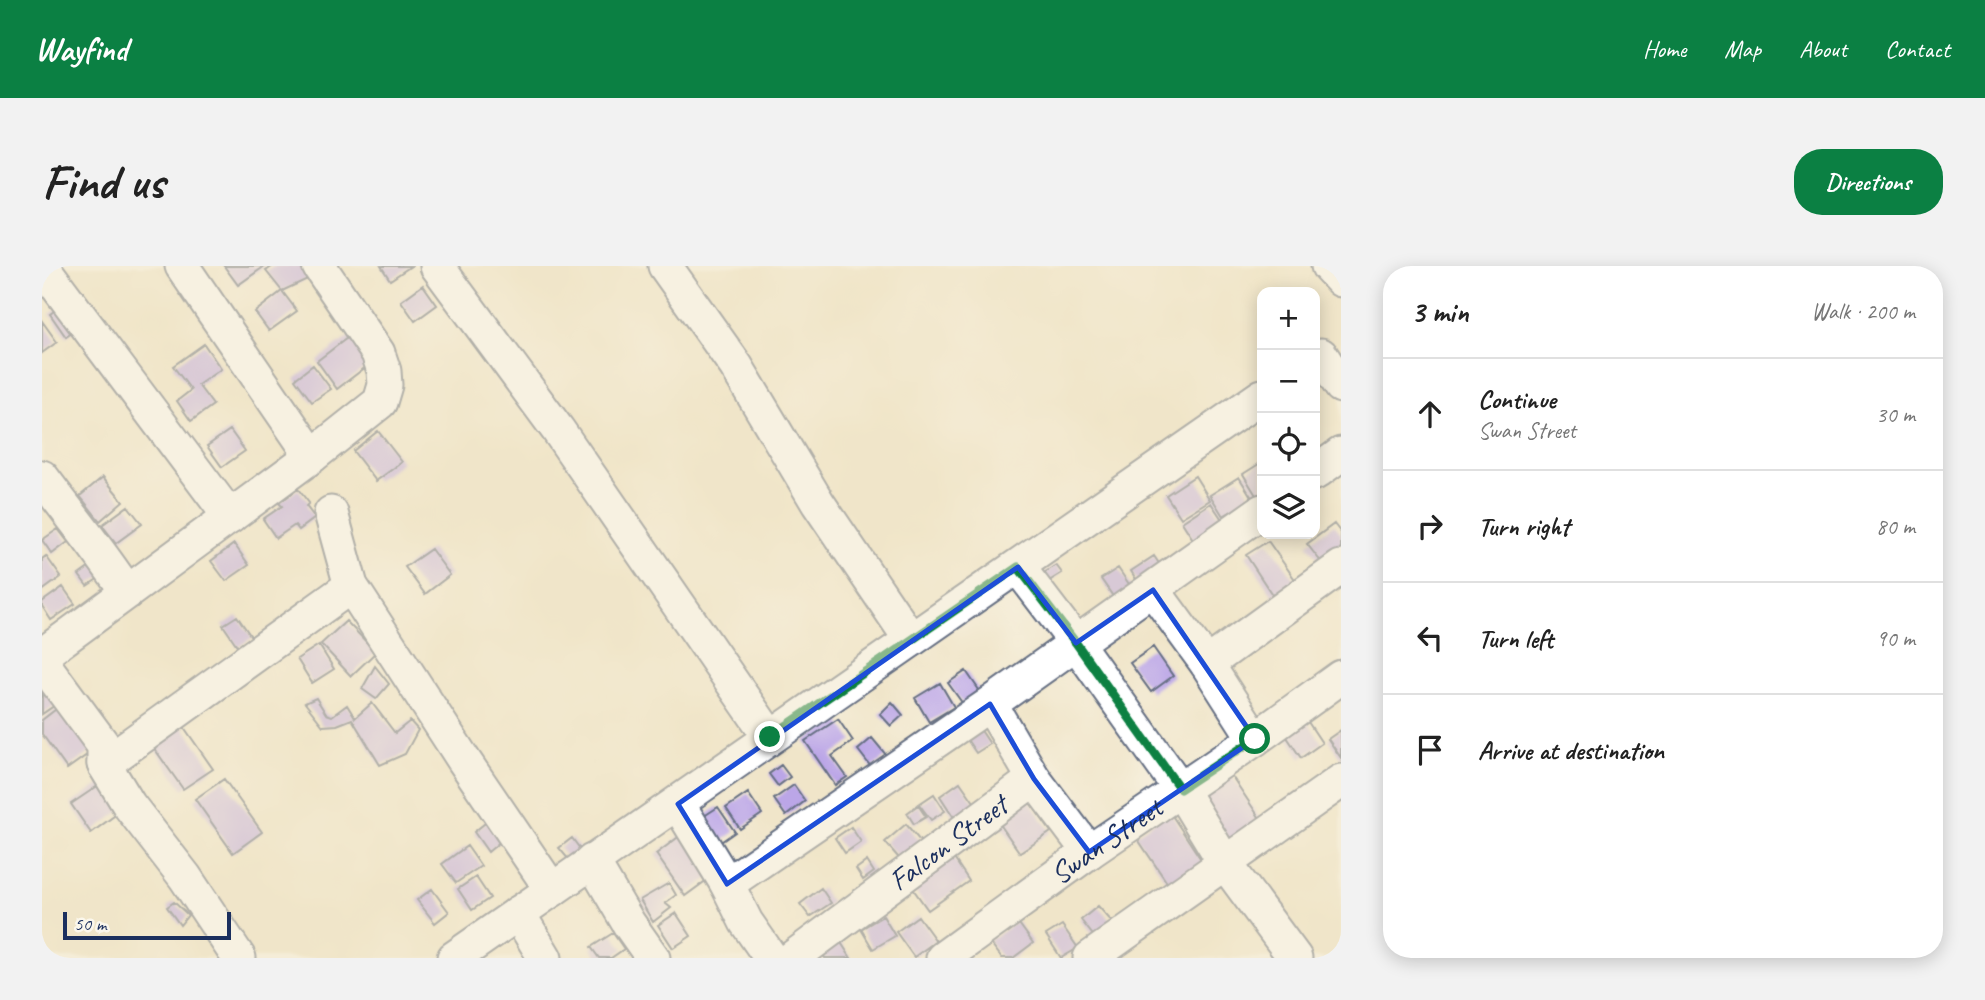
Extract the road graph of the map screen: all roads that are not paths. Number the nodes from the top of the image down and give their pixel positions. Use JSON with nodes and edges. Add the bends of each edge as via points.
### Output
{"nodes":[{"id":1,"x":42,"y":266,"type":"edge"},
{"id":2,"x":183,"y":266,"type":"edge"},
{"id":3,"x":319,"y":266,"type":"edge"},
{"id":4,"x":437,"y":266,"type":"edge"},
{"id":5,"x":665,"y":266,"type":"edge"},
{"id":6,"x":1328,"y":266,"type":"edge"},
{"id":7,"x":1341,"y":280,"type":"edge"},
{"id":8,"x":1325,"y":352,"type":"edge"},
{"id":9,"x":1341,"y":386,"type":"edge"},
{"id":10,"x":1257,"y":400,"type":"edge"},
{"id":11,"x":1341,"y":454,"type":"edge"},
{"id":12,"x":312,"y":456,"type":"junction"},
{"id":13,"x":1320,"y":469,"type":"edge"},
{"id":14,"x":42,"y":477,"type":"edge"},
{"id":15,"x":331,"y":513,"type":"dead end"},
{"id":16,"x":1257,"y":515,"type":"edge"},
{"id":17,"x":230,"y":517,"type":"junction"},
{"id":18,"x":1018,"y":567,"type":"junction"},
{"id":19,"x":1341,"y":567,"type":"edge"},
{"id":20,"x":351,"y":586,"type":"junction"},
{"id":21,"x":1153,"y":590,"type":"junction"},
{"id":22,"x":127,"y":592,"type":"junction"},
{"id":23,"x":911,"y":640,"type":"junction"},
{"id":24,"x":1076,"y":643,"type":"junction"},
{"id":25,"x":42,"y":655,"type":"edge"},
{"id":26,"x":42,"y":662,"type":"edge"},
{"id":27,"x":1207,"y":664,"type":"junction"},
{"id":28,"x":1341,"y":677,"type":"edge"},
{"id":29,"x":990,"y":704,"type":"junction"},
{"id":30,"x":770,"y":737,"type":"junction"},
{"id":31,"x":1255,"y":739,"type":"junction"},
{"id":32,"x":104,"y":764,"type":"junction"},
{"id":33,"x":1034,"y":779,"type":"junction"},
{"id":34,"x":1341,"y":781,"type":"edge"},
{"id":35,"x":1180,"y":789,"type":"junction"},
{"id":36,"x":678,"y":804,"type":"junction"},
{"id":37,"x":1089,"y":852,"type":"junction"},
{"id":38,"x":592,"y":861,"type":"junction"},
{"id":39,"x":1225,"y":863,"type":"junction"},
{"id":40,"x":727,"y":884,"type":"junction"},
{"id":41,"x":552,"y":890,"type":"junction"},
{"id":42,"x":518,"y":914,"type":"junction"},
{"id":43,"x":239,"y":958,"type":"edge"},
{"id":44,"x":454,"y":958,"type":"edge"},
{"id":45,"x":545,"y":958,"type":"edge"},
{"id":46,"x":653,"y":958,"type":"edge"},
{"id":47,"x":771,"y":958,"type":"edge"},
{"id":48,"x":792,"y":958,"type":"edge"},
{"id":49,"x":943,"y":958,"type":"edge"},
{"id":50,"x":1090,"y":958,"type":"edge"},
{"id":51,"x":1295,"y":958,"type":"edge"}],
"edges":[{"from":1,"to":17,"type":"street"},
{"from":2,"to":12,"type":"street"},
{"from":3,"to":12,"type":"street","via":[[378,353],[385,385],[380,402]]},
{"from":4,"to":30,"type":"street","via":[[558,430]]},
{"from":5,"to":23,"type":"street","via":[[736,366],[818,503]]},
{"from":6,"to":7,"type":"street"},
{"from":8,"to":9,"type":"street"},
{"from":10,"to":18,"type":"street"},
{"from":11,"to":13,"type":"street"},
{"from":12,"to":17,"type":"street"},
{"from":14,"to":22,"type":"street"},
{"from":15,"to":20,"type":"street"},
{"from":16,"to":21,"type":"street"},
{"from":17,"to":22,"type":"street"},
{"from":18,"to":23,"type":"street"},
{"from":18,"to":24,"type":"street"},
{"from":19,"to":27,"type":"street"},
{"from":20,"to":32,"type":"street"},
{"from":20,"to":41,"type":"street"},
{"from":21,"to":24,"type":"street"},
{"from":21,"to":27,"type":"street"},
{"from":22,"to":25,"type":"street"},
{"from":23,"to":30,"type":"street"},
{"from":24,"to":29,"type":"street"},
{"from":24,"to":35,"type":"street"},
{"from":26,"to":32,"type":"street","via":[[104,746]]},
{"from":27,"to":31,"type":"street"},
{"from":28,"to":31,"type":"street","name":"Swan Street"},
{"from":29,"to":33,"type":"street","name":"Falcon Street"},
{"from":29,"to":40,"type":"street"},
{"from":30,"to":36,"type":"street"},
{"from":31,"to":35,"type":"street","name":"Swan Street"},
{"from":32,"to":43,"type":"street"},
{"from":33,"to":37,"type":"street"},
{"from":33,"to":48,"type":"street","name":"Falcon Street"},
{"from":34,"to":39,"type":"street"},
{"from":35,"to":37,"type":"street","name":"Swan Street"},
{"from":35,"to":39,"type":"street"},
{"from":36,"to":38,"type":"street"},
{"from":36,"to":40,"type":"street"},
{"from":37,"to":49,"type":"street","name":"Swan Street"},
{"from":38,"to":41,"type":"street"},
{"from":38,"to":46,"type":"street"},
{"from":39,"to":50,"type":"street"},
{"from":39,"to":51,"type":"street"},
{"from":40,"to":47,"type":"street"},
{"from":41,"to":42,"type":"street"},
{"from":42,"to":44,"type":"street"},
{"from":42,"to":45,"type":"street"}]}
